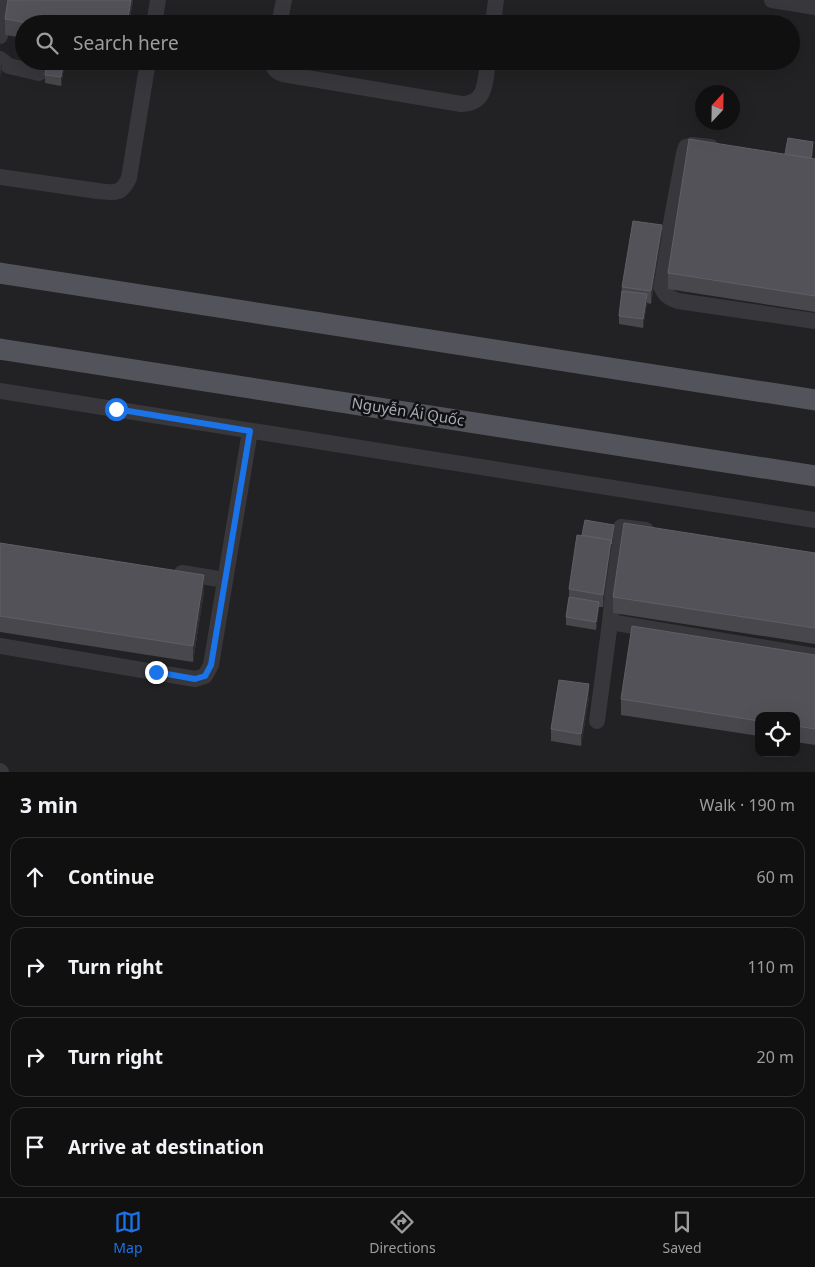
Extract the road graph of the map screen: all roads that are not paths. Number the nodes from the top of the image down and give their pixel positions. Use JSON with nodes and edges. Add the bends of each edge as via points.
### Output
{"nodes":[{"id":1,"x":5,"y":0,"type":"edge"},
{"id":2,"x":158,"y":0,"type":"edge"},
{"id":3,"x":284,"y":0,"type":"edge"},
{"id":4,"x":496,"y":0,"type":"edge"},
{"id":5,"x":772,"y":0,"type":"edge"},
{"id":6,"x":815,"y":7,"type":"edge"},
{"id":7,"x":156,"y":15,"type":"edge"},
{"id":8,"x":281,"y":15,"type":"edge"},
{"id":9,"x":494,"y":15,"type":"edge"},
{"id":10,"x":0,"y":36,"type":"edge"},
{"id":11,"x":0,"y":59,"type":"edge"},
{"id":12,"x":15,"y":67,"type":"edge"},
{"id":13,"x":26,"y":70,"type":"edge"},
{"id":14,"x":147,"y":70,"type":"edge"},
{"id":15,"x":275,"y":70,"type":"edge"},
{"id":16,"x":487,"y":70,"type":"edge"},
{"id":17,"x":39,"y":73,"type":"dead end"},
{"id":18,"x":728,"y":149,"type":"edge"},
{"id":19,"x":0,"y":177,"type":"edge"},
{"id":20,"x":0,"y":274,"type":"edge"},
{"id":21,"x":815,"y":322,"type":"edge"},
{"id":22,"x":0,"y":349,"type":"edge"},
{"id":23,"x":0,"y":391,"type":"edge"},
{"id":24,"x":815,"y":400,"type":"edge"},
{"id":25,"x":250,"y":431,"type":"junction"},
{"id":26,"x":815,"y":476,"type":"edge"},
{"id":27,"x":815,"y":520,"type":"edge"},
{"id":28,"x":657,"y":532,"type":"edge"},
{"id":29,"x":167,"y":571,"type":"edge"},
{"id":30,"x":225,"y":580,"type":"junction"},
{"id":31,"x":610,"y":622,"type":"junction"},
{"id":32,"x":0,"y":646,"type":"edge"},
{"id":33,"x":815,"y":656,"type":"edge"},
{"id":34,"x":597,"y":721,"type":"dead end"}],
"edges":[{"from":1,"to":10,"type":"street"},
{"from":2,"to":7,"type":"street"},
{"from":3,"to":8,"type":"street"},
{"from":4,"to":9,"type":"street"},
{"from":5,"to":6,"type":"street"},
{"from":11,"to":12,"type":"street"},
{"from":13,"to":17,"type":"street"},
{"from":14,"to":19,"type":"street","via":[[129,178],[120,191],[113,193]]},
{"from":15,"to":16,"type":"street","via":[[283,74],[461,104],[477,101],[484,89]]},
{"from":18,"to":21,"type":"street","via":[[686,147],[660,282],[662,292],[678,301]]},
{"from":20,"to":24,"type":"main road"},
{"from":22,"to":26,"type":"main road","name":"Nguyễn Ái Quốc"},
{"from":23,"to":25,"type":"street"},
{"from":25,"to":27,"type":"street"},
{"from":25,"to":30,"type":"street"},
{"from":28,"to":31,"type":"street","via":[[622,527]]},
{"from":29,"to":30,"type":"street"},
{"from":30,"to":32,"type":"street","via":[[211,665],[205,676],[195,679]]},
{"from":31,"to":33,"type":"street"},
{"from":31,"to":34,"type":"street"}]}
